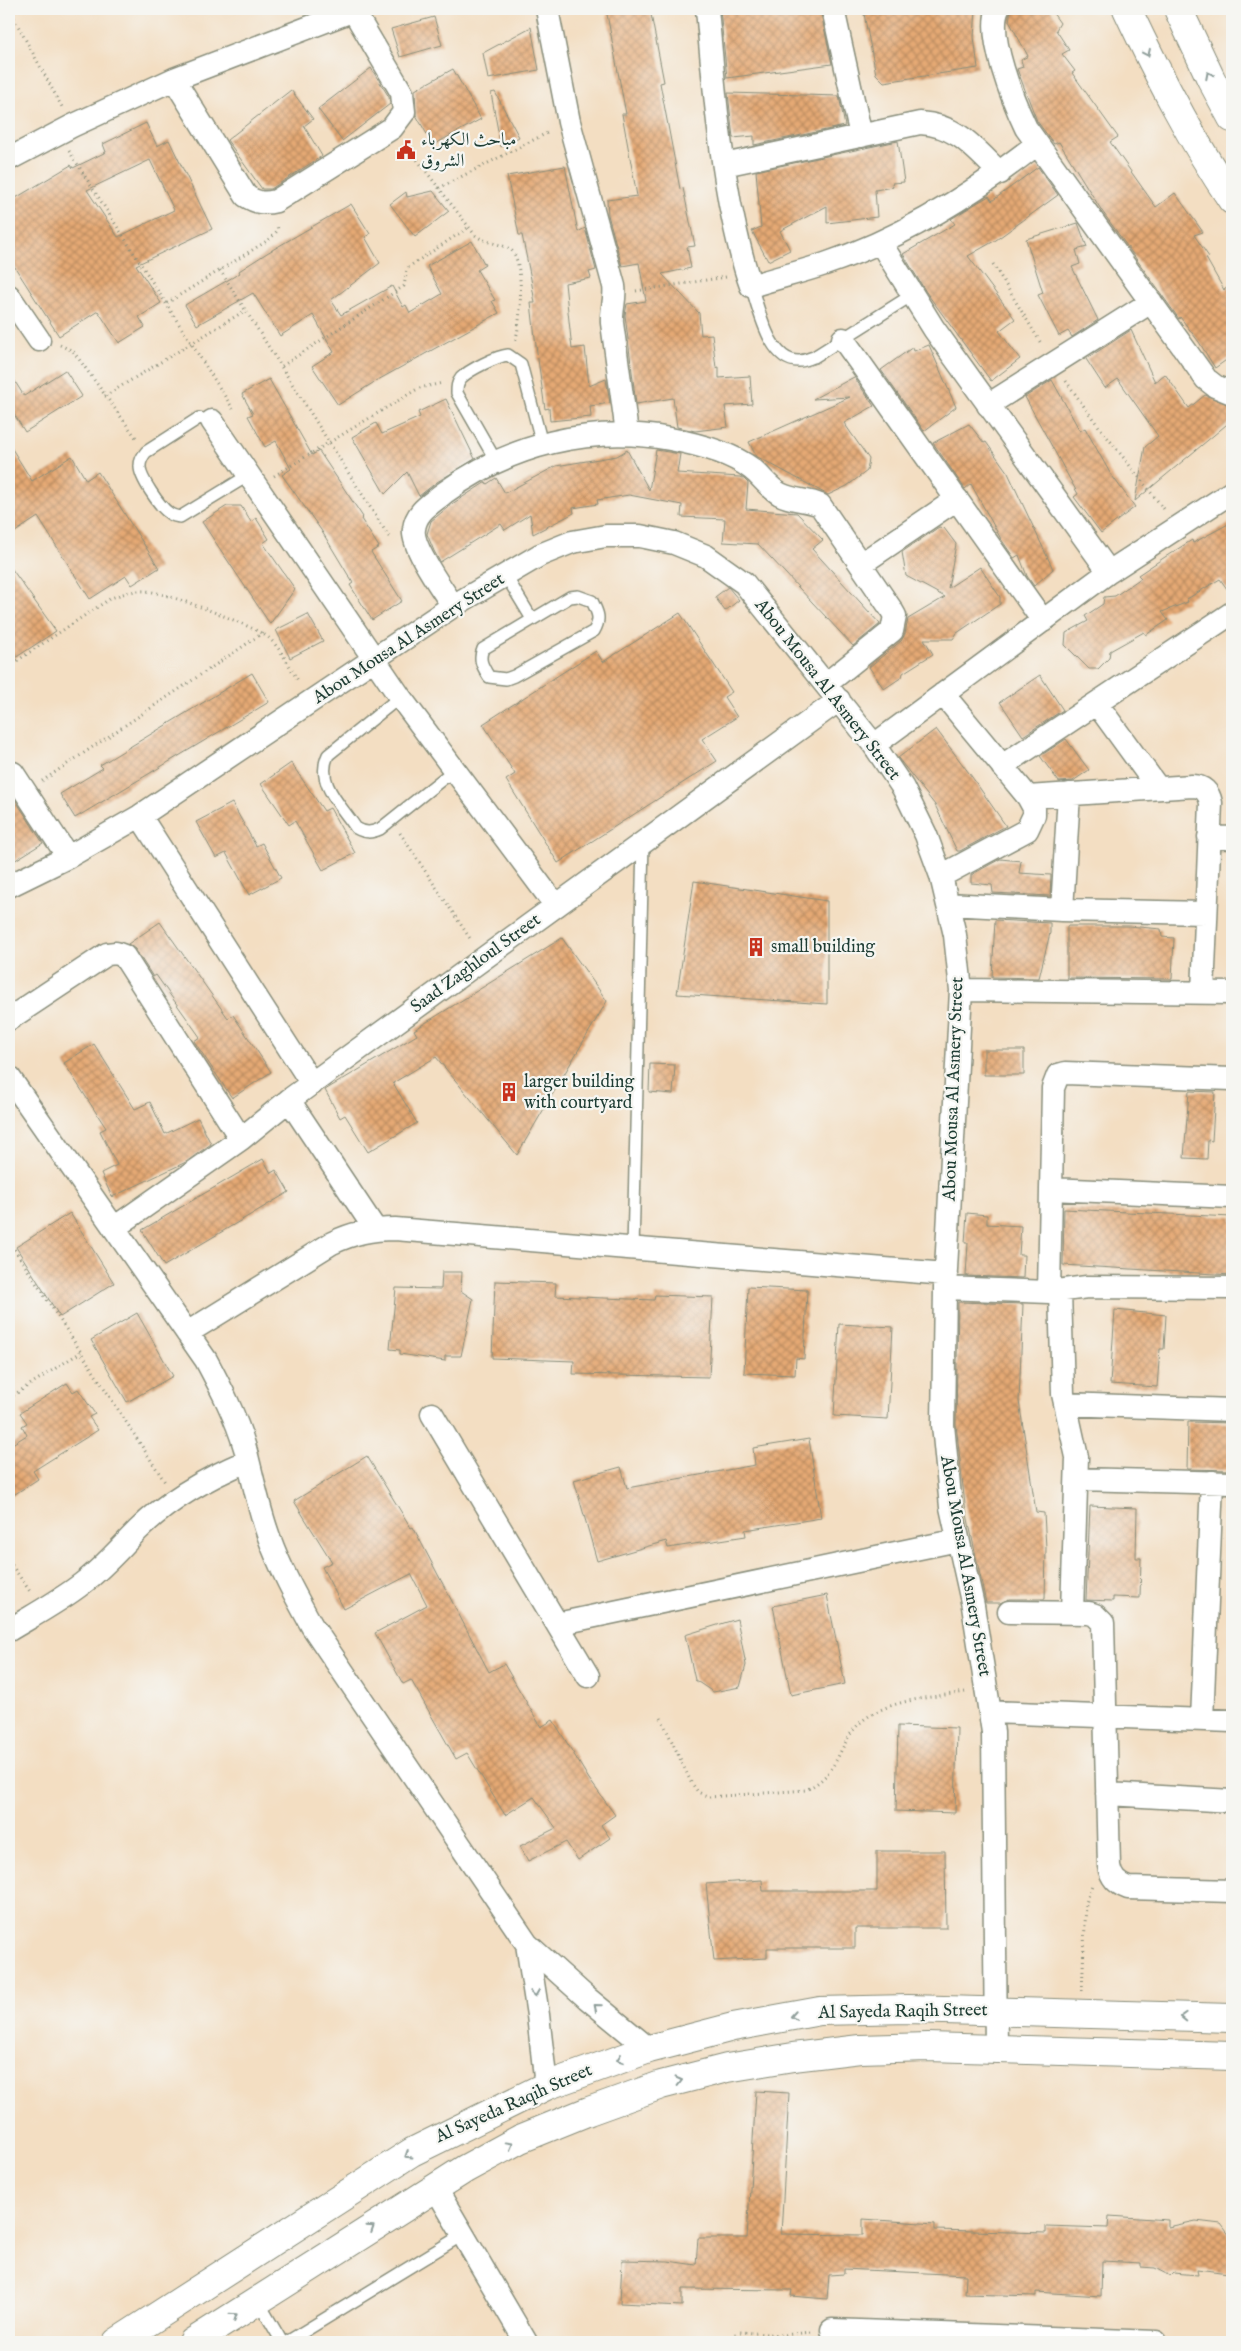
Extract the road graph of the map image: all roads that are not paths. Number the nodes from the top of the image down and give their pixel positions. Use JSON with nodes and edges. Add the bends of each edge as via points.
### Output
{"nodes":[{"id":1,"x":546,"y":9,"type":"edge"},
{"id":2,"x":707,"y":9,"type":"edge"},
{"id":3,"x":833,"y":9,"type":"edge"},
{"id":4,"x":998,"y":9,"type":"edge"},
{"id":5,"x":1127,"y":9,"type":"edge"},
{"id":6,"x":1178,"y":9,"type":"edge"},
{"id":7,"x":355,"y":10,"type":"edge"},
{"id":8,"x":174,"y":79,"type":"junction"},
{"id":9,"x":1232,"y":118,"type":"edge"},
{"id":10,"x":861,"y":136,"type":"junction"},
{"id":11,"x":1037,"y":144,"type":"junction"},
{"id":12,"x":9,"y":159,"type":"edge"},
{"id":13,"x":724,"y":165,"type":"junction"},
{"id":14,"x":1000,"y":173,"type":"junction"},
{"id":15,"x":1232,"y":200,"type":"edge"},
{"id":16,"x":880,"y":242,"type":"junction"},
{"id":17,"x":749,"y":280,"type":"junction"},
{"id":18,"x":912,"y":295,"type":"junction"},
{"id":19,"x":9,"y":296,"type":"edge"},
{"id":20,"x":1151,"y":302,"type":"junction"},
{"id":21,"x":843,"y":338,"type":"junction"},
{"id":22,"x":38,"y":340,"type":"road end"},
{"id":23,"x":1232,"y":393,"type":"edge"},
{"id":24,"x":988,"y":405,"type":"junction"},
{"id":25,"x":212,"y":421,"type":"joint"},
{"id":26,"x":627,"y":434,"type":"junction"},
{"id":27,"x":542,"y":444,"type":"junction"},
{"id":28,"x":496,"y":461,"type":"junction"},
{"id":29,"x":262,"y":476,"type":"junction"},
{"id":30,"x":1232,"y":492,"type":"edge"},
{"id":31,"x":957,"y":499,"type":"junction"},
{"id":32,"x":861,"y":564,"type":"junction"},
{"id":33,"x":1109,"y":572,"type":"junction"},
{"id":34,"x":506,"y":576,"type":"junction"},
{"id":35,"x":453,"y":606,"type":"junction"},
{"id":36,"x":1232,"y":613,"type":"edge"},
{"id":37,"x":532,"y":619,"type":"junction"},
{"id":38,"x":1043,"y":621,"type":"junction"},
{"id":39,"x":375,"y":660,"type":"junction"},
{"id":40,"x":832,"y":692,"type":"junction"},
{"id":41,"x":943,"y":694,"type":"junction"},
{"id":42,"x":400,"y":697,"type":"junction"},
{"id":43,"x":1097,"y":704,"type":"junction"},
{"id":44,"x":874,"y":745,"type":"junction"},
{"id":45,"x":1002,"y":766,"type":"junction"},
{"id":46,"x":454,"y":770,"type":"junction"},
{"id":47,"x":13,"y":773,"type":"dead end"},
{"id":48,"x":1158,"y":788,"type":"junction"},
{"id":49,"x":1069,"y":794,"type":"junction"},
{"id":50,"x":1028,"y":797,"type":"junction"},
{"id":51,"x":140,"y":816,"type":"junction"},
{"id":52,"x":1209,"y":837,"type":"junction"},
{"id":53,"x":1232,"y":838,"type":"edge"},
{"id":54,"x":643,"y":843,"type":"junction"},
{"id":55,"x":68,"y":858,"type":"junction"},
{"id":56,"x":941,"y":876,"type":"junction"},
{"id":57,"x":9,"y":886,"type":"edge"},
{"id":58,"x":948,"y":904,"type":"junction"},
{"id":59,"x":556,"y":906,"type":"junction"},
{"id":60,"x":1062,"y":910,"type":"junction"},
{"id":61,"x":1206,"y":913,"type":"junction"},
{"id":62,"x":961,"y":990,"type":"junction"},
{"id":63,"x":1203,"y":992,"type":"junction"},
{"id":64,"x":1232,"y":992,"type":"edge"},
{"id":65,"x":9,"y":1019,"type":"edge"},
{"id":66,"x":9,"y":1077,"type":"edge"},
{"id":67,"x":1232,"y":1078,"type":"edge"},
{"id":68,"x":312,"y":1084,"type":"junction"},
{"id":69,"x":289,"y":1100,"type":"junction"},
{"id":70,"x":241,"y":1139,"type":"junction"},
{"id":71,"x":1051,"y":1189,"type":"junction"},
{"id":72,"x":1232,"y":1197,"type":"edge"},
{"id":73,"x":114,"y":1228,"type":"junction"},
{"id":74,"x":375,"y":1229,"type":"junction"},
{"id":75,"x":633,"y":1249,"type":"junction"},
{"id":76,"x":946,"y":1281,"type":"junction"},
{"id":77,"x":1232,"y":1288,"type":"edge"},
{"id":78,"x":1055,"y":1292,"type":"junction"},
{"id":79,"x":187,"y":1333,"type":"junction"},
{"id":80,"x":1065,"y":1404,"type":"junction"},
{"id":81,"x":1232,"y":1410,"type":"edge"},
{"id":82,"x":432,"y":1414,"type":"dead end"},
{"id":83,"x":247,"y":1461,"type":"junction"},
{"id":84,"x":1077,"y":1479,"type":"junction"},
{"id":85,"x":1222,"y":1483,"type":"edge"},
{"id":86,"x":958,"y":1540,"type":"junction"},
{"id":87,"x":1009,"y":1612,"type":"dead end"},
{"id":88,"x":1072,"y":1612,"type":"junction"},
{"id":89,"x":557,"y":1624,"type":"junction"},
{"id":90,"x":9,"y":1630,"type":"edge"},
{"id":91,"x":588,"y":1676,"type":"dead end"},
{"id":92,"x":990,"y":1712,"type":"junction"},
{"id":93,"x":1104,"y":1716,"type":"junction"},
{"id":94,"x":1202,"y":1720,"type":"junction"},
{"id":95,"x":1232,"y":1721,"type":"edge"},
{"id":96,"x":1107,"y":1794,"type":"junction"},
{"id":97,"x":1232,"y":1801,"type":"edge"},
{"id":98,"x":1232,"y":1891,"type":"edge"},
{"id":99,"x":528,"y":1944,"type":"junction"},
{"id":100,"x":996,"y":2011,"type":"junction"},
{"id":101,"x":1232,"y":2018,"type":"edge"},
{"id":102,"x":649,"y":2049,"type":"junction"},
{"id":103,"x":996,"y":2050,"type":"junction"},
{"id":104,"x":1232,"y":2056,"type":"edge"},
{"id":105,"x":546,"y":2086,"type":"junction"},
{"id":106,"x":445,"y":2134,"type":"junction"},
{"id":107,"x":465,"y":2169,"type":"junction"},
{"id":108,"x":435,"y":2187,"type":"junction"},
{"id":109,"x":462,"y":2235,"type":"junction"},
{"id":110,"x":258,"y":2301,"type":"junction"},
{"id":111,"x":175,"y":2304,"type":"junction"},
{"id":112,"x":832,"y":2330,"type":"road end"},
{"id":113,"x":196,"y":2341,"type":"edge"},
{"id":114,"x":116,"y":2342,"type":"edge"},
{"id":115,"x":282,"y":2342,"type":"edge"},
{"id":116,"x":287,"y":2342,"type":"edge"},
{"id":117,"x":526,"y":2342,"type":"edge"},
{"id":118,"x":1156,"y":2342,"type":"edge"}],
"edges":[{"from":1,"to":26,"type":"street","via":[[569,122],[615,295],[611,313]]},
{"from":2,"to":13,"type":"street"},
{"from":3,"to":10,"type":"street"},
{"from":4,"to":11,"type":"street","via":[[996,33],[1003,72],[1017,110]]},
{"from":5,"to":15,"type":"street","one_way":true,"via":[[1193,139]]},
{"from":9,"to":6,"type":"street","one_way":true},
{"from":7,"to":8,"type":"street"},
{"from":7,"to":8,"type":"street","via":[[402,93],[404,112],[392,128],[276,201],[255,202],[246,196]]},
{"from":8,"to":12,"type":"street"},
{"from":10,"to":13,"type":"street"},
{"from":10,"to":14,"type":"street","via":[[920,123],[935,124],[962,137]]},
{"from":11,"to":14,"type":"street"},
{"from":11,"to":20,"type":"street"},
{"from":13,"to":17,"type":"street","via":[[740,252]]},
{"from":14,"to":16,"type":"street","via":[[930,217]]},
{"from":16,"to":17,"type":"street","via":[[826,264]]},
{"from":16,"to":18,"type":"street"},
{"from":17,"to":21,"type":"lane","via":[[772,344],[783,356],[798,361],[814,357]]},
{"from":18,"to":21,"type":"lane"},
{"from":18,"to":24,"type":"street"},
{"from":19,"to":22,"type":"street"},
{"from":20,"to":23,"type":"street","via":[[1206,379]]},
{"from":20,"to":24,"type":"street"},
{"from":21,"to":31,"type":"street"},
{"from":24,"to":33,"type":"street"},
{"from":25,"to":29,"type":"street"},
{"from":25,"to":29,"type":"lane","via":[[199,418],[146,452],[140,460],[143,478],[164,510],[171,516],[180,517]]},
{"from":26,"to":27,"type":"street","name":"Saad Zaghloul Street","via":[[584,436]]},
{"from":26,"to":32,"type":"street","name":"Saad Zaghloul Street","via":[[671,439],[730,456],[787,497],[820,505]]},
{"from":27,"to":28,"type":"street","name":"Saad Zaghloul Street"},
{"from":27,"to":28,"type":"lane","via":[[521,364],[508,355],[500,356],[462,377],[457,384],[461,402]]},
{"from":28,"to":35,"type":"street","name":"Saad Zaghloul Street","via":[[461,481],[417,515],[413,532],[418,547]]},
{"from":29,"to":39,"type":"street"},
{"from":30,"to":33,"type":"street"},
{"from":31,"to":32,"type":"street"},
{"from":31,"to":38,"type":"street"},
{"from":32,"to":40,"type":"street","name":"Saad Zaghloul Street","via":[[895,616],[895,624],[892,631]]},
{"from":33,"to":38,"type":"street"},
{"from":34,"to":35,"type":"street","name":"Abou Mousa Al Asmery Street"},
{"from":34,"to":37,"type":"lane"},
{"from":34,"to":40,"type":"street","name":"Abou Mousa Al Asmery Street","via":[[540,555],[572,542],[606,536],[640,536],[674,543],[706,556],[735,575]]},
{"from":35,"to":39,"type":"street","name":"Abou Mousa Al Asmery Street"},
{"from":36,"to":43,"type":"street"},
{"from":37,"to":37,"type":"lane","via":[[570,597],[578,596],[592,602],[599,615],[594,631],[579,640],[514,676],[506,679],[489,677],[480,662],[483,649]]},
{"from":38,"to":41,"type":"street"},
{"from":39,"to":42,"type":"street"},
{"from":39,"to":51,"type":"street","name":"Abou Mousa Al Asmery Street"},
{"from":40,"to":44,"type":"street","name":"Abou Mousa Al Asmery Street"},
{"from":40,"to":54,"type":"street","name":"Saad Zaghloul Street"},
{"from":41,"to":44,"type":"street"},
{"from":41,"to":45,"type":"street"},
{"from":42,"to":46,"type":"street"},
{"from":42,"to":46,"type":"lane","via":[[328,755],[323,773],[325,782],[356,828],[373,833],[380,829]]},
{"from":43,"to":45,"type":"street"},
{"from":43,"to":48,"type":"street"},
{"from":44,"to":56,"type":"street","name":"Abou Mousa Al Asmery Street","via":[[907,796]]},
{"from":45,"to":50,"type":"street"},
{"from":46,"to":59,"type":"street"},
{"from":47,"to":55,"type":"street"},
{"from":48,"to":49,"type":"street"},
{"from":48,"to":52,"type":"street","via":[[1198,786],[1207,792],[1211,803]]},
{"from":49,"to":50,"type":"street"},
{"from":49,"to":60,"type":"street"},
{"from":50,"to":56,"type":"street","via":[[1034,815],[1027,830]]},
{"from":51,"to":55,"type":"street","name":"Abou Mousa Al Asmery Street"},
{"from":51,"to":68,"type":"street"},
{"from":52,"to":53,"type":"street"},
{"from":52,"to":61,"type":"street"},
{"from":54,"to":59,"type":"street","name":"Saad Zaghloul Street"},
{"from":54,"to":75,"type":"lane"},
{"from":55,"to":57,"type":"street","name":"Abou Mousa Al Asmery Street"},
{"from":56,"to":58,"type":"street","name":"Abou Mousa Al Asmery Street"},
{"from":58,"to":60,"type":"street"},
{"from":58,"to":62,"type":"street","name":"Abou Mousa Al Asmery Street"},
{"from":59,"to":68,"type":"street","name":"Saad Zaghloul Street"},
{"from":60,"to":61,"type":"street"},
{"from":61,"to":63,"type":"street"},
{"from":62,"to":63,"type":"street"},
{"from":62,"to":76,"type":"street","name":"Abou Mousa Al Asmery Street"},
{"from":63,"to":64,"type":"street"},
{"from":65,"to":70,"type":"street","via":[[107,954],[120,954]]},
{"from":66,"to":73,"type":"street"},
{"from":67,"to":71,"type":"street","via":[[1058,1075],[1053,1088]]},
{"from":68,"to":69,"type":"street","name":"Saad Zaghloul Street"},
{"from":69,"to":70,"type":"street","name":"Saad Zaghloul Street"},
{"from":69,"to":74,"type":"street"},
{"from":70,"to":73,"type":"street","name":"Saad Zaghloul Street"},
{"from":71,"to":72,"type":"street"},
{"from":71,"to":78,"type":"street"},
{"from":73,"to":79,"type":"street"},
{"from":74,"to":75,"type":"street"},
{"from":74,"to":79,"type":"street","via":[[332,1243]]},
{"from":75,"to":76,"type":"street"},
{"from":76,"to":78,"type":"street"},
{"from":76,"to":86,"type":"street","name":"Abou Mousa Al Asmery Street","via":[[943,1425],[950,1499]]},
{"from":77,"to":78,"type":"street","via":[[1087,1287]]},
{"from":78,"to":80,"type":"street"},
{"from":79,"to":83,"type":"street","via":[[219,1384]]},
{"from":80,"to":81,"type":"street"},
{"from":80,"to":84,"type":"street"},
{"from":82,"to":89,"type":"street"},
{"from":83,"to":90,"type":"street","via":[[221,1472],[176,1499],[96,1572]]},
{"from":83,"to":99,"type":"street","via":[[269,1538],[287,1582],[312,1626]]},
{"from":84,"to":85,"type":"street"},
{"from":84,"to":88,"type":"street"},
{"from":85,"to":94,"type":"street"},
{"from":86,"to":89,"type":"street"},
{"from":86,"to":92,"type":"street","name":"Abou Mousa Al Asmery Street","via":[[973,1606]]},
{"from":87,"to":88,"type":"street"},
{"from":88,"to":93,"type":"street","via":[[1095,1615],[1103,1623]]},
{"from":89,"to":91,"type":"street"},
{"from":92,"to":93,"type":"street"},
{"from":92,"to":100,"type":"street","name":"Abou Mousa Al Asmery Street","via":[[994,1751]]},
{"from":93,"to":94,"type":"street"},
{"from":93,"to":96,"type":"street"},
{"from":94,"to":95,"type":"street"},
{"from":96,"to":97,"type":"street"},
{"from":96,"to":98,"type":"street","via":[[1109,1866],[1117,1882],[1128,1888]]},
{"from":102,"to":99,"type":"street","one_way":true,"via":[[586,1998]]},
{"from":99,"to":105,"type":"street","one_way":true},
{"from":101,"to":100,"type":"street","name":"Al Sayeda Raqih Street","one_way":true},
{"from":100,"to":102,"type":"street","name":"Al Sayeda Raqih Street","one_way":true,"via":[[820,2011],[733,2026]]},
{"from":100,"to":103,"type":"street","name":"Abou Mousa Al Asmery Street"},
{"from":102,"to":105,"type":"street","name":"Al Sayeda Raqih Street","one_way":true},
{"from":103,"to":104,"type":"street","name":"Al Sayeda Raqih Street"},
{"from":107,"to":103,"type":"street","name":"Al Sayeda Raqih Street","one_way":true,"via":[[520,2139],[589,2111],[661,2085],[727,2068],[793,2056],[860,2049]]},
{"from":105,"to":106,"type":"street","name":"Al Sayeda Raqih Street"},
{"from":106,"to":107,"type":"street"},
{"from":106,"to":111,"type":"street","name":"Al Sayeda Raqih Street","one_way":true},
{"from":107,"to":108,"type":"street","name":"Al Sayeda Raqih Street"},
{"from":108,"to":109,"type":"street"},
{"from":110,"to":108,"type":"street","name":"Al Sayeda Raqih Street","one_way":true},
{"from":109,"to":116,"type":"lane"},
{"from":109,"to":117,"type":"street"},
{"from":113,"to":110,"type":"street","name":"Al Sayeda Raqih Street","one_way":true},
{"from":110,"to":115,"type":"lane"},
{"from":111,"to":113,"type":"street"},
{"from":111,"to":114,"type":"street","name":"Al Sayeda Raqih Street"},
{"from":112,"to":118,"type":"street"}]}
